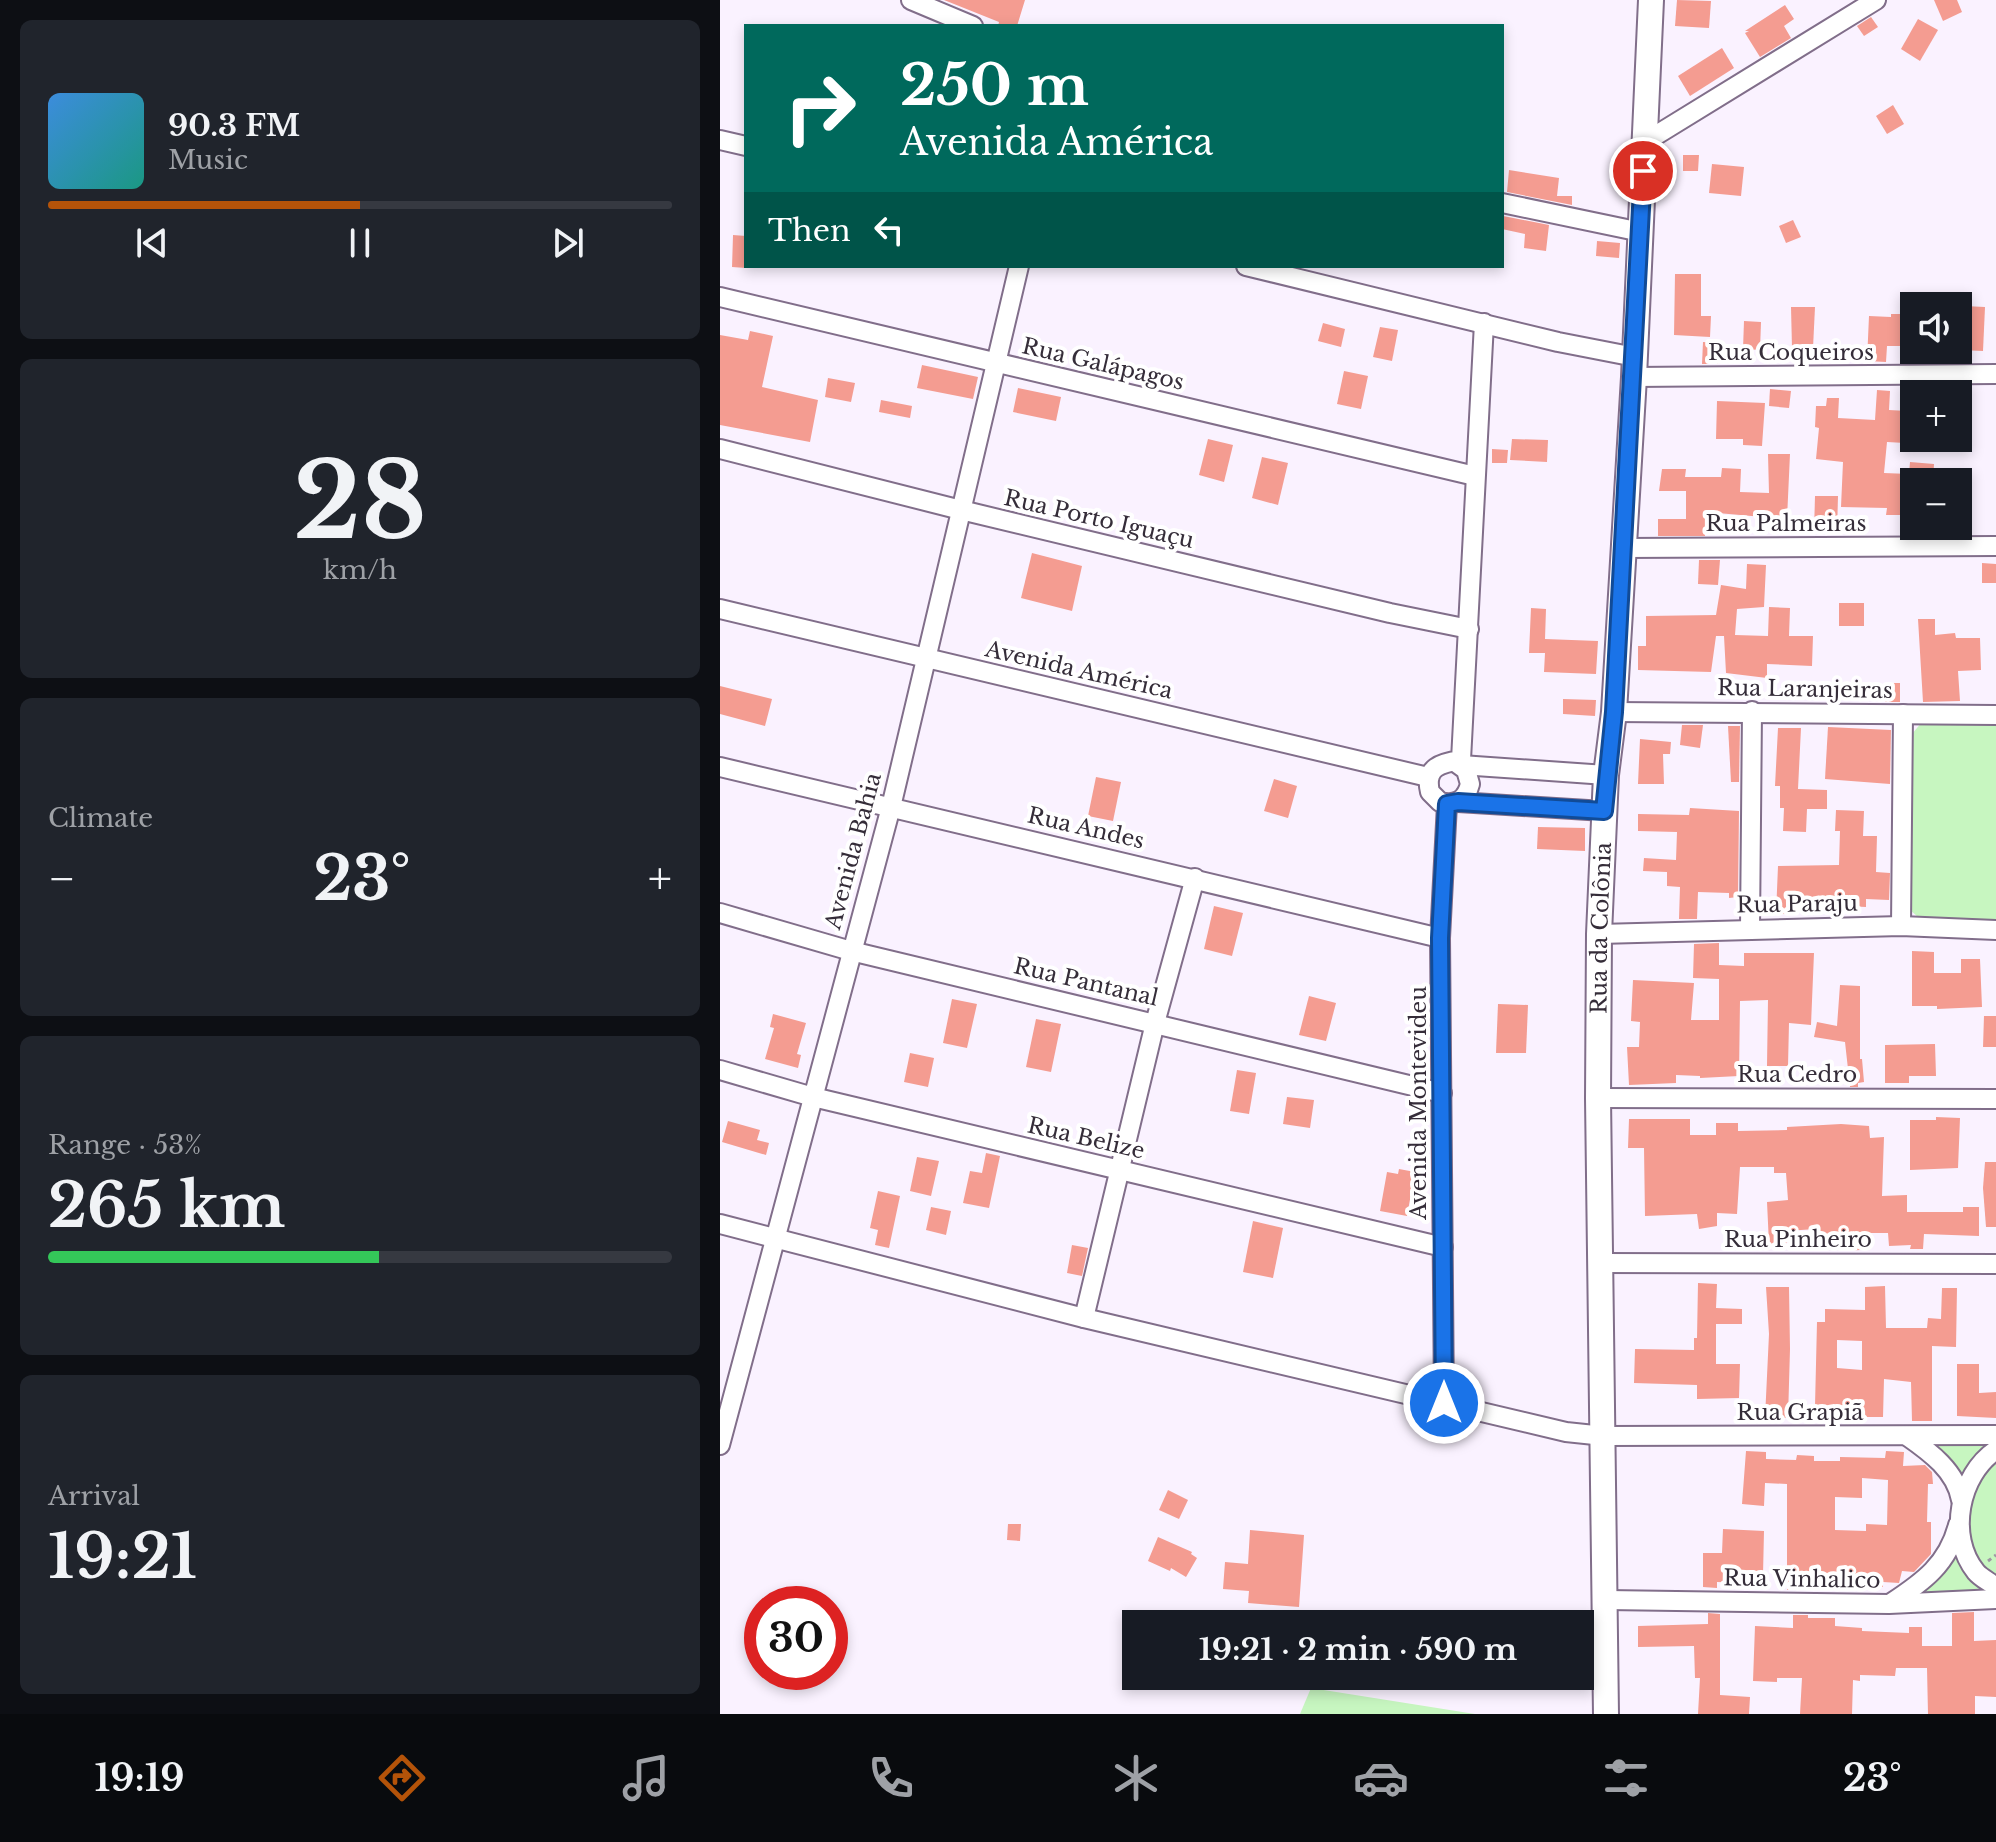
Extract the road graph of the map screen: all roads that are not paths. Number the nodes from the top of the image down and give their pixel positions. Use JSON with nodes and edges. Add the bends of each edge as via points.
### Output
{"nodes":[{"id":1,"x":911,"y":0,"type":"edge"},
{"id":2,"x":1651,"y":0,"type":"edge"},
{"id":3,"x":1876,"y":0,"type":"edge"},
{"id":4,"x":968,"y":24,"type":"edge"},
{"id":5,"x":720,"y":140,"type":"edge"},
{"id":6,"x":1645,"y":142,"type":"junction"},
{"id":7,"x":744,"y":146,"type":"edge"},
{"id":8,"x":1504,"y":203,"type":"edge"},
{"id":9,"x":1641,"y":232,"type":"junction"},
{"id":10,"x":1019,"y":268,"type":"edge"},
{"id":11,"x":1254,"y":268,"type":"edge"},
{"id":12,"x":720,"y":297,"type":"edge"},
{"id":13,"x":1484,"y":323,"type":"junction"},
{"id":14,"x":995,"y":363,"type":"junction"},
{"id":15,"x":1634,"y":367,"type":"junction"},
{"id":16,"x":1996,"y":374,"type":"edge"},
{"id":17,"x":720,"y":449,"type":"edge"},
{"id":18,"x":1475,"y":476,"type":"junction"},
{"id":19,"x":961,"y":510,"type":"junction"},
{"id":20,"x":1996,"y":546,"type":"edge"},
{"id":21,"x":1623,"y":548,"type":"junction"},
{"id":22,"x":720,"y":609,"type":"edge"},
{"id":23,"x":1469,"y":629,"type":"junction"},
{"id":24,"x":926,"y":659,"type":"junction"},
{"id":25,"x":1752,"y":711,"type":"junction"},
{"id":26,"x":1614,"y":712,"type":"junction"},
{"id":27,"x":1903,"y":714,"type":"junction"},
{"id":28,"x":1996,"y":715,"type":"edge"},
{"id":29,"x":1461,"y":762,"type":"junction"},
{"id":30,"x":720,"y":767,"type":"edge"},
{"id":31,"x":1606,"y":775,"type":"junction"},
{"id":32,"x":1428,"y":777,"type":"junction"},
{"id":33,"x":1452,"y":803,"type":"junction"},
{"id":34,"x":891,"y":807,"type":"junction"},
{"id":35,"x":1604,"y":811,"type":"junction"},
{"id":36,"x":1195,"y":878,"type":"junction"},
{"id":37,"x":720,"y":913,"type":"edge"},
{"id":38,"x":1901,"y":926,"type":"junction"},
{"id":39,"x":1750,"y":928,"type":"junction"},
{"id":40,"x":1996,"y":930,"type":"edge"},
{"id":41,"x":1599,"y":934,"type":"junction"},
{"id":42,"x":1440,"y":938,"type":"junction"},
{"id":43,"x":851,"y":951,"type":"junction"},
{"id":44,"x":1155,"y":1023,"type":"junction"},
{"id":45,"x":720,"y":1070,"type":"edge"},
{"id":46,"x":1442,"y":1093,"type":"junction"},
{"id":47,"x":813,"y":1097,"type":"junction"},
{"id":48,"x":1598,"y":1098,"type":"junction"},
{"id":49,"x":1996,"y":1099,"type":"edge"},
{"id":50,"x":1119,"y":1171,"type":"junction"},
{"id":51,"x":720,"y":1224,"type":"edge"},
{"id":52,"x":775,"y":1239,"type":"junction"},
{"id":53,"x":1443,"y":1247,"type":"junction"},
{"id":54,"x":1601,"y":1263,"type":"junction"},
{"id":55,"x":1996,"y":1264,"type":"edge"},
{"id":56,"x":1084,"y":1318,"type":"junction"},
{"id":57,"x":1444,"y":1403,"type":"junction"},
{"id":58,"x":1996,"y":1435,"type":"edge"},
{"id":59,"x":1604,"y":1436,"type":"junction"},
{"id":60,"x":1907,"y":1436,"type":"junction"},
{"id":61,"x":720,"y":1445,"type":"edge"},
{"id":62,"x":1996,"y":1450,"type":"edge"},
{"id":63,"x":1961,"y":1500,"type":"junction"},
{"id":64,"x":1959,"y":1521,"type":"junction"},
{"id":65,"x":1996,"y":1587,"type":"edge"},
{"id":66,"x":1996,"y":1599,"type":"edge"},
{"id":67,"x":1607,"y":1600,"type":"junction"},
{"id":68,"x":1889,"y":1604,"type":"junction"},
{"id":69,"x":1606,"y":1714,"type":"edge"}],
"edges":[{"from":1,"to":4,"type":"street"},
{"from":2,"to":6,"type":"main road","name":"Rua da Colônia"},
{"from":3,"to":6,"type":"street"},
{"from":5,"to":7,"type":"street"},
{"from":6,"to":9,"type":"main road","name":"Rua da Colônia"},
{"from":8,"to":9,"type":"street"},
{"from":9,"to":15,"type":"main road","name":"Rua da Colônia"},
{"from":10,"to":14,"type":"street","name":"Avenida Bahia"},
{"from":11,"to":13,"type":"street","name":"Rua Coqueiros"},
{"from":12,"to":14,"type":"street","name":"Rua Galápagos"},
{"from":13,"to":15,"type":"street","name":"Rua Coqueiros"},
{"from":13,"to":18,"type":"street"},
{"from":14,"to":18,"type":"street","name":"Rua Galápagos"},
{"from":14,"to":19,"type":"street","name":"Avenida Bahia"},
{"from":15,"to":16,"type":"street","name":"Rua Coqueiros"},
{"from":15,"to":21,"type":"main road","name":"Rua da Colônia"},
{"from":17,"to":19,"type":"street","name":"Rua Porto Iguaçu"},
{"from":18,"to":23,"type":"street"},
{"from":19,"to":23,"type":"street","name":"Rua Porto Iguaçu"},
{"from":19,"to":24,"type":"street","name":"Avenida Bahia"},
{"from":20,"to":21,"type":"street","name":"Rua Palmeiras"},
{"from":21,"to":26,"type":"main road","name":"Rua da Colônia"},
{"from":22,"to":24,"type":"street","name":"Avenida América"},
{"from":23,"to":29,"type":"street"},
{"from":24,"to":32,"type":"street","name":"Avenida América"},
{"from":24,"to":34,"type":"street","name":"Avenida Bahia"},
{"from":25,"to":26,"type":"street","name":"Rua Laranjeiras"},
{"from":25,"to":27,"type":"street","name":"Rua Laranjeiras"},
{"from":25,"to":39,"type":"street"},
{"from":26,"to":31,"type":"main road","name":"Rua da Colônia"},
{"from":27,"to":28,"type":"street","name":"Rua Laranjeiras"},
{"from":27,"to":38,"type":"street"},
{"from":29,"to":31,"type":"street"},
{"from":29,"to":32,"type":"street","via":[[1441,763]]},
{"from":29,"to":33,"type":"street","via":[[1470,784],[1468,792]]},
{"from":30,"to":34,"type":"street","name":"Rua Andes"},
{"from":31,"to":35,"type":"main road","name":"Rua da Colônia"},
{"from":32,"to":33,"type":"street","via":[[1434,798]]},
{"from":33,"to":35,"type":"street"},
{"from":33,"to":42,"type":"street","name":"Avenida Montevideu"},
{"from":34,"to":36,"type":"street","name":"Rua Andes"},
{"from":34,"to":43,"type":"street","name":"Avenida Bahia"},
{"from":35,"to":41,"type":"main road","name":"Rua da Colônia"},
{"from":36,"to":42,"type":"street","name":"Rua Andes"},
{"from":36,"to":44,"type":"street"},
{"from":37,"to":43,"type":"street","name":"Rua Pantanal"},
{"from":38,"to":39,"type":"street","name":"Rua Paraju"},
{"from":38,"to":40,"type":"street","name":"Rua Paraju"},
{"from":39,"to":41,"type":"street","name":"Rua Paraju"},
{"from":41,"to":48,"type":"main road","name":"Rua da Colônia"},
{"from":42,"to":46,"type":"street","name":"Avenida Montevideu"},
{"from":43,"to":44,"type":"street","name":"Rua Pantanal"},
{"from":43,"to":47,"type":"street","name":"Avenida Bahia"},
{"from":44,"to":46,"type":"street","name":"Rua Pantanal"},
{"from":44,"to":50,"type":"street"},
{"from":45,"to":47,"type":"street","name":"Rua Belize"},
{"from":46,"to":53,"type":"street","name":"Avenida Montevideu"},
{"from":47,"to":50,"type":"street","name":"Rua Belize"},
{"from":47,"to":52,"type":"street","name":"Avenida Bahia"},
{"from":48,"to":49,"type":"street","name":"Rua Cedro"},
{"from":48,"to":54,"type":"main road","name":"Rua da Colônia"},
{"from":50,"to":53,"type":"street","name":"Rua Belize"},
{"from":50,"to":56,"type":"street"},
{"from":51,"to":52,"type":"street","name":"Rua Grapiã"},
{"from":52,"to":56,"type":"street","name":"Rua Grapiã"},
{"from":52,"to":61,"type":"street","name":"Avenida Bahia"},
{"from":53,"to":57,"type":"street","name":"Avenida Montevideu"},
{"from":54,"to":55,"type":"street","name":"Rua Pinheiro"},
{"from":54,"to":59,"type":"main road","name":"Rua da Colônia"},
{"from":56,"to":57,"type":"street","name":"Rua Grapiã"},
{"from":57,"to":59,"type":"street","name":"Rua Grapiã"},
{"from":58,"to":60,"type":"street","name":"Rua Grapiã"},
{"from":59,"to":60,"type":"street","name":"Rua Grapiã"},
{"from":59,"to":67,"type":"main road","name":"Rua da Colônia"},
{"from":60,"to":63,"type":"street","via":[[1948,1471],[1959,1485]]},
{"from":62,"to":63,"type":"street","via":[[1980,1464]]},
{"from":63,"to":64,"type":"street"},
{"from":64,"to":65,"type":"street","via":[[1976,1572]]},
{"from":64,"to":68,"type":"street","via":[[1938,1567]]},
{"from":66,"to":68,"type":"street","name":"Rua Vinhalico"},
{"from":67,"to":68,"type":"street","name":"Rua Vinhalico"},
{"from":67,"to":69,"type":"main road","name":"Rua da Colônia"}]}
